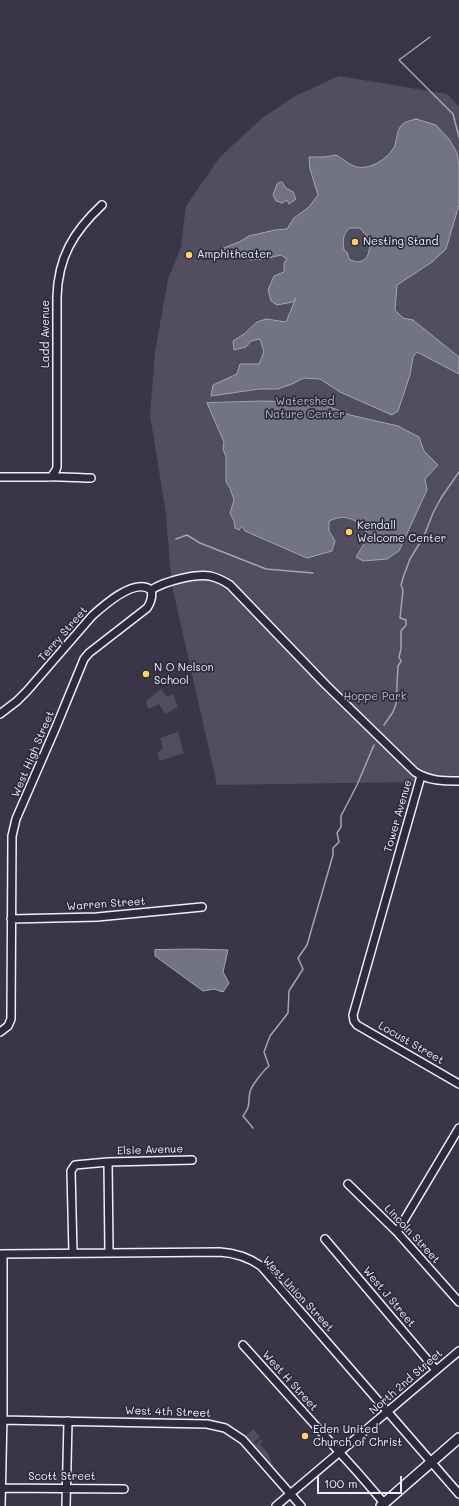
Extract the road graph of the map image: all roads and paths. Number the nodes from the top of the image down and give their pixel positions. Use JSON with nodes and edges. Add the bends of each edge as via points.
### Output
{"nodes":[{"id":1,"x":102,"y":205,"type":"dead end"},
{"id":2,"x":52,"y":476,"type":"junction"},
{"id":3,"x":0,"y":477,"type":"edge"},
{"id":4,"x":91,"y":478,"type":"dead end"},
{"id":5,"x":150,"y":590,"type":"junction"},
{"id":6,"x":0,"y":714,"type":"edge"},
{"id":7,"x":421,"y":776,"type":"junction"},
{"id":8,"x":459,"y":781,"type":"edge"},
{"id":9,"x":202,"y":907,"type":"dead end"},
{"id":10,"x":11,"y":919,"type":"junction"},
{"id":11,"x":354,"y":1020,"type":"joint"},
{"id":12,"x":3,"y":1031,"type":"edge"},
{"id":13,"x":459,"y":1084,"type":"edge"},
{"id":14,"x":459,"y":1128,"type":"edge"},
{"id":15,"x":192,"y":1160,"type":"dead end"},
{"id":16,"x":108,"y":1162,"type":"junction"},
{"id":17,"x":348,"y":1184,"type":"dead end"},
{"id":18,"x":397,"y":1232,"type":"junction"},
{"id":19,"x":325,"y":1239,"type":"dead end"},
{"id":20,"x":72,"y":1253,"type":"junction"},
{"id":21,"x":109,"y":1253,"type":"junction"},
{"id":22,"x":1,"y":1254,"type":"edge"},
{"id":23,"x":459,"y":1302,"type":"edge"},
{"id":24,"x":243,"y":1345,"type":"dead end"},
{"id":25,"x":459,"y":1351,"type":"edge"},
{"id":26,"x":436,"y":1370,"type":"junction"},
{"id":27,"x":388,"y":1412,"type":"junction"},
{"id":28,"x":1,"y":1420,"type":"edge"},
{"id":29,"x":68,"y":1421,"type":"junction"},
{"id":30,"x":459,"y":1438,"type":"edge"},
{"id":31,"x":340,"y":1453,"type":"junction"},
{"id":32,"x":431,"y":1462,"type":"junction"},
{"id":33,"x":1,"y":1488,"type":"edge"},
{"id":34,"x":66,"y":1488,"type":"junction"},
{"id":35,"x":124,"y":1489,"type":"dead end"},
{"id":36,"x":290,"y":1494,"type":"junction"},
{"id":37,"x":459,"y":1494,"type":"edge"},
{"id":38,"x":382,"y":1505,"type":"edge"},
{"id":39,"x":1,"y":1506,"type":"edge"},
{"id":40,"x":66,"y":1506,"type":"edge"},
{"id":41,"x":276,"y":1506,"type":"edge"},
{"id":42,"x":301,"y":1506,"type":"edge"}],
"edges":[{"from":1,"to":2,"type":"street","name":"Ladd Avenue","via":[[70,242],[58,275],[57,467]]},
{"from":2,"to":3,"type":"street"},
{"from":2,"to":4,"type":"street"},
{"from":5,"to":6,"type":"street","name":"Terry Street","via":[[144,587],[124,591],[102,607],[28,691]]},
{"from":5,"to":7,"type":"street","name":"Tower Avenue","via":[[171,581],[203,576],[216,578],[230,585],[326,685]]},
{"from":5,"to":10,"type":"street","name":"West High Street","via":[[152,598],[147,608],[89,653],[81,665],[14,827]]},
{"from":7,"to":8,"type":"street","via":[[434,780]]},
{"from":7,"to":11,"type":"street","name":"Tower Avenue","via":[[354,1011]]},
{"from":9,"to":10,"type":"street","name":"Warren Street","via":[[82,918]]},
{"from":10,"to":12,"type":"street","name":"West High Street","via":[[11,1019]]},
{"from":11,"to":13,"type":"street","name":"Locust Street","via":[[357,1025]]},
{"from":14,"to":18,"type":"street"},
{"from":15,"to":16,"type":"street","name":"Elsie Avenue"},
{"from":16,"to":20,"type":"street","name":"Elsie Avenue","via":[[79,1164],[71,1171]]},
{"from":16,"to":21,"type":"street"},
{"from":17,"to":18,"type":"street","name":"Lincoln Street"},
{"from":18,"to":23,"type":"street","name":"Lincoln Street"},
{"from":19,"to":26,"type":"street","name":"West J Street"},
{"from":20,"to":21,"type":"street","name":"West Union Street"},
{"from":20,"to":22,"type":"street","name":"West Union Street"},
{"from":21,"to":27,"type":"street","name":"West Union Street","via":[[220,1252],[237,1254],[252,1260],[261,1266]]},
{"from":22,"to":28,"type":"street"},
{"from":24,"to":31,"type":"street","name":"West H Street"},
{"from":25,"to":26,"type":"street","name":"North 2nd Street"},
{"from":26,"to":27,"type":"street","name":"North 2nd Street"},
{"from":27,"to":31,"type":"street","name":"North 2nd Street"},
{"from":27,"to":32,"type":"street","name":"West Union Street"},
{"from":28,"to":29,"type":"street","name":"West 4th Street"},
{"from":28,"to":33,"type":"street"},
{"from":29,"to":34,"type":"street"},
{"from":29,"to":36,"type":"street","name":"West 4th Street","via":[[218,1426],[243,1440]]},
{"from":30,"to":32,"type":"main road"},
{"from":31,"to":36,"type":"street","name":"North 2nd Street"},
{"from":31,"to":38,"type":"street","name":"West H Street"},
{"from":32,"to":37,"type":"street","name":"West Union Street"},
{"from":32,"to":38,"type":"main road"},
{"from":33,"to":34,"type":"street","name":"Scott Street"},
{"from":33,"to":39,"type":"street"},
{"from":34,"to":35,"type":"street","name":"Scott Street"},
{"from":34,"to":40,"type":"street"},
{"from":36,"to":41,"type":"street","name":"North 2nd Street"},
{"from":36,"to":42,"type":"street","name":"West 4th Street"}]}
